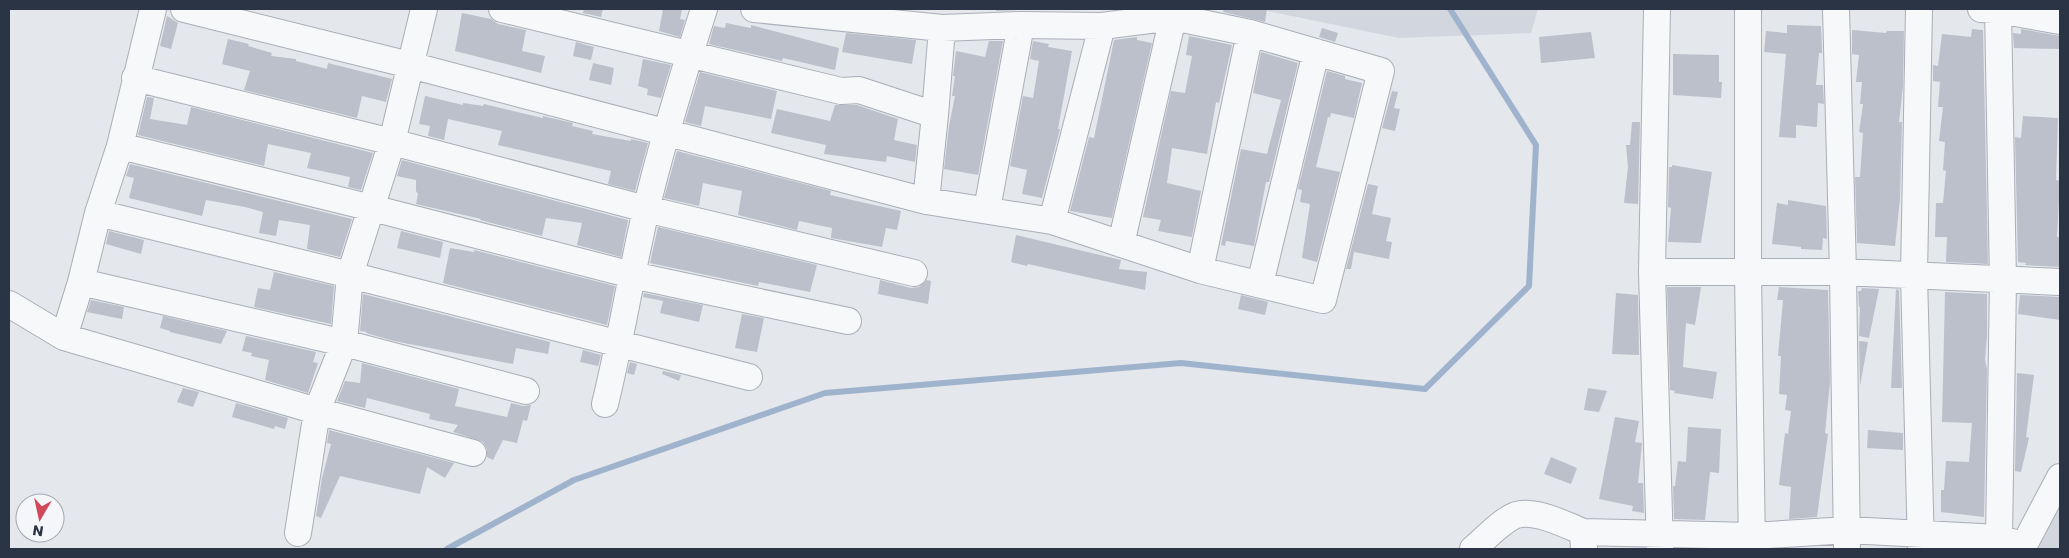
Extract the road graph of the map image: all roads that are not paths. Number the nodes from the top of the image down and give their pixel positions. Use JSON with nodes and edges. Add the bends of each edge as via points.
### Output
{"nodes":[{"id":1,"x":153,"y":9,"type":"edge"},
{"id":2,"x":184,"y":9,"type":"edge"},
{"id":3,"x":424,"y":9,"type":"edge"},
{"id":4,"x":502,"y":9,"type":"edge"},
{"id":5,"x":704,"y":9,"type":"edge"},
{"id":6,"x":754,"y":9,"type":"edge"},
{"id":7,"x":1657,"y":9,"type":"edge"},
{"id":8,"x":1748,"y":9,"type":"edge"},
{"id":9,"x":1836,"y":9,"type":"edge"},
{"id":10,"x":1919,"y":9,"type":"edge"},
{"id":11,"x":1992,"y":9,"type":"edge"},
{"id":12,"x":1173,"y":17,"type":"junction"},
{"id":13,"x":2060,"y":21,"type":"edge"},
{"id":14,"x":1021,"y":25,"type":"junction"},
{"id":15,"x":1102,"y":26,"type":"junction"},
{"id":16,"x":942,"y":28,"type":"junction"},
{"id":17,"x":1250,"y":33,"type":"junction"},
{"id":18,"x":1316,"y":52,"type":"junction"},
{"id":19,"x":689,"y":55,"type":"junction"},
{"id":20,"x":410,"y":65,"type":"junction"},
{"id":21,"x":135,"y":78,"type":"junction"},
{"id":22,"x":936,"y":115,"type":"junction"},
{"id":23,"x":666,"y":133,"type":"junction"},
{"id":24,"x":392,"y":142,"type":"junction"},
{"id":25,"x":120,"y":146,"type":"junction"},
{"id":26,"x":926,"y":201,"type":"junction"},
{"id":27,"x":372,"y":208,"type":"junction"},
{"id":28,"x":646,"y":209,"type":"junction"},
{"id":29,"x":987,"y":209,"type":"junction"},
{"id":30,"x":98,"y":213,"type":"junction"},
{"id":31,"x":1052,"y":221,"type":"junction"},
{"id":32,"x":1121,"y":244,"type":"junction"},
{"id":33,"x":1200,"y":270,"type":"junction"},
{"id":34,"x":1652,"y":272,"type":"junction"},
{"id":35,"x":1843,"y":272,"type":"junction"},
{"id":36,"x":914,"y":273,"type":"dead end"},
{"id":37,"x":1748,"y":273,"type":"junction"},
{"id":38,"x":350,"y":275,"type":"junction"},
{"id":39,"x":632,"y":275,"type":"junction"},
{"id":40,"x":1914,"y":275,"type":"junction"},
{"id":41,"x":2003,"y":281,"type":"junction"},
{"id":42,"x":81,"y":282,"type":"junction"},
{"id":43,"x":2060,"y":282,"type":"edge"},
{"id":44,"x":1260,"y":284,"type":"junction"},
{"id":45,"x":9,"y":304,"type":"edge"},
{"id":46,"x":848,"y":321,"type":"dead end"},
{"id":47,"x":64,"y":337,"type":"junction"},
{"id":48,"x":344,"y":342,"type":"junction"},
{"id":49,"x":620,"y":344,"type":"junction"},
{"id":50,"x":749,"y":377,"type":"dead end"},
{"id":51,"x":526,"y":391,"type":"dead end"},
{"id":52,"x":605,"y":404,"type":"dead end"},
{"id":53,"x":317,"y":411,"type":"junction"},
{"id":54,"x":473,"y":453,"type":"dead end"},
{"id":55,"x":2060,"y":477,"type":"edge"},
{"id":56,"x":298,"y":533,"type":"dead end"},
{"id":57,"x":1999,"y":538,"type":"junction"},
{"id":58,"x":1847,"y":540,"type":"edge"},
{"id":59,"x":1584,"y":541,"type":"edge"},
{"id":60,"x":1660,"y":541,"type":"edge"},
{"id":61,"x":1921,"y":541,"type":"edge"},
{"id":62,"x":1752,"y":542,"type":"edge"},
{"id":63,"x":2023,"y":548,"type":"edge"},
{"id":64,"x":1473,"y":549,"type":"edge"}],
"edges":[{"from":1,"to":21,"type":"street"},
{"from":2,"to":20,"type":"street"},
{"from":3,"to":20,"type":"street"},
{"from":4,"to":19,"type":"street"},
{"from":5,"to":19,"type":"street"},
{"from":6,"to":16,"type":"street"},
{"from":7,"to":34,"type":"street"},
{"from":8,"to":37,"type":"street"},
{"from":9,"to":35,"type":"street"},
{"from":10,"to":40,"type":"street"},
{"from":11,"to":13,"type":"street"},
{"from":11,"to":41,"type":"street"},
{"from":12,"to":15,"type":"street"},
{"from":12,"to":17,"type":"street"},
{"from":12,"to":32,"type":"street"},
{"from":14,"to":15,"type":"street"},
{"from":14,"to":16,"type":"street"},
{"from":14,"to":29,"type":"street"},
{"from":15,"to":31,"type":"street"},
{"from":16,"to":22,"type":"street"},
{"from":17,"to":18,"type":"street"},
{"from":17,"to":33,"type":"street"},
{"from":18,"to":44,"type":"street"},
{"from":18,"to":44,"type":"street","via":[[1381,71],[1323,300]]},
{"from":19,"to":22,"type":"street","via":[[841,91],[859,90]]},
{"from":19,"to":23,"type":"street"},
{"from":20,"to":23,"type":"street"},
{"from":20,"to":24,"type":"street"},
{"from":21,"to":24,"type":"street"},
{"from":21,"to":25,"type":"street"},
{"from":22,"to":26,"type":"street"},
{"from":23,"to":26,"type":"street"},
{"from":23,"to":28,"type":"street"},
{"from":24,"to":27,"type":"street"},
{"from":24,"to":28,"type":"street"},
{"from":25,"to":27,"type":"street"},
{"from":25,"to":30,"type":"street"},
{"from":26,"to":29,"type":"street"},
{"from":27,"to":38,"type":"street"},
{"from":27,"to":39,"type":"street"},
{"from":28,"to":36,"type":"street"},
{"from":28,"to":39,"type":"street"},
{"from":29,"to":31,"type":"street"},
{"from":30,"to":38,"type":"street"},
{"from":30,"to":42,"type":"street"},
{"from":31,"to":32,"type":"street"},
{"from":32,"to":33,"type":"street"},
{"from":33,"to":44,"type":"street"},
{"from":34,"to":37,"type":"street"},
{"from":34,"to":60,"type":"street"},
{"from":35,"to":37,"type":"street"},
{"from":35,"to":40,"type":"street"},
{"from":35,"to":58,"type":"street"},
{"from":37,"to":62,"type":"street"},
{"from":38,"to":48,"type":"street"},
{"from":38,"to":49,"type":"street"},
{"from":39,"to":46,"type":"street"},
{"from":39,"to":49,"type":"street"},
{"from":40,"to":41,"type":"street"},
{"from":40,"to":61,"type":"street"},
{"from":41,"to":43,"type":"street"},
{"from":41,"to":57,"type":"street"},
{"from":42,"to":47,"type":"street"},
{"from":42,"to":48,"type":"street"},
{"from":45,"to":47,"type":"street"},
{"from":47,"to":53,"type":"street"},
{"from":48,"to":51,"type":"street"},
{"from":48,"to":53,"type":"street"},
{"from":49,"to":50,"type":"street"},
{"from":49,"to":52,"type":"street"},
{"from":53,"to":54,"type":"street"},
{"from":53,"to":56,"type":"street"},
{"from":55,"to":63,"type":"street"},
{"from":57,"to":61,"type":"street"},
{"from":57,"to":63,"type":"street"},
{"from":58,"to":61,"type":"street"},
{"from":58,"to":62,"type":"street"},
{"from":59,"to":60,"type":"street"},
{"from":59,"to":64,"type":"street","via":[[1536,514],[1526,513],[1508,520]]},
{"from":60,"to":62,"type":"street"}]}
